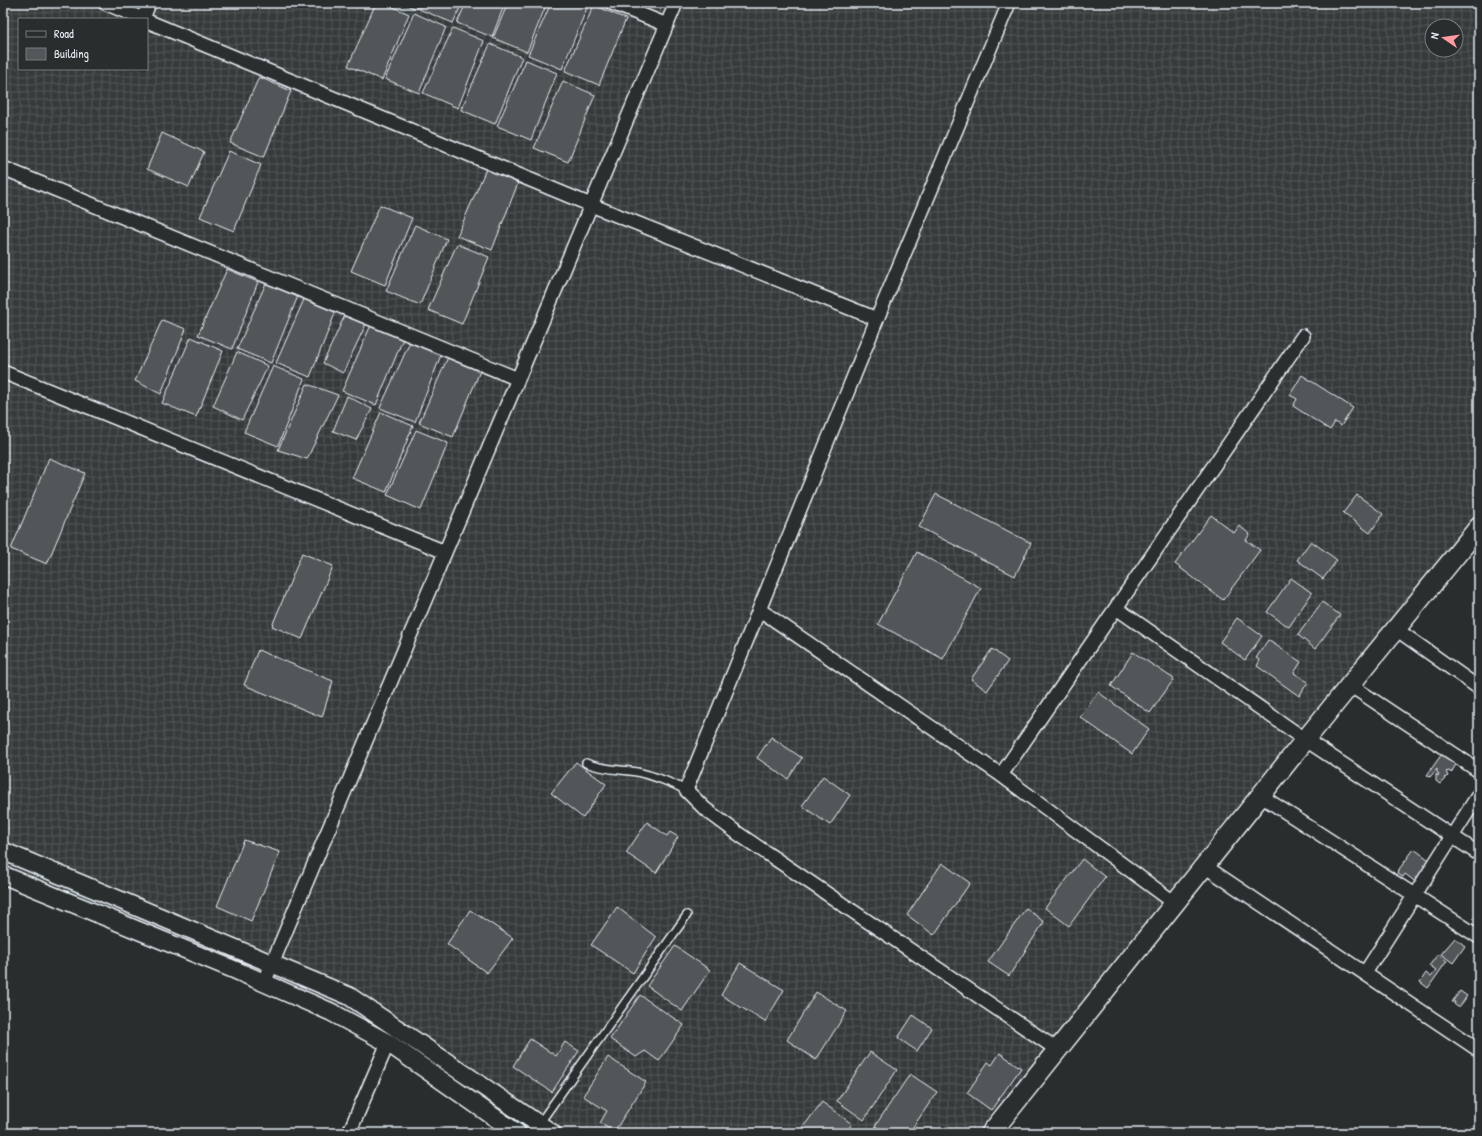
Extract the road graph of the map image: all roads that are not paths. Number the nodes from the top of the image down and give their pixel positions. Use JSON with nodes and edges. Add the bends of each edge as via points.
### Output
{"nodes":[{"id":1,"x":105,"y":3,"type":"edge"},
{"id":2,"x":149,"y":3,"type":"edge"},
{"id":3,"x":612,"y":3,"type":"edge"},
{"id":4,"x":676,"y":3,"type":"edge"},
{"id":5,"x":1009,"y":3,"type":"edge"},
{"id":6,"x":141,"y":18,"type":"edge"},
{"id":7,"x":143,"y":18,"type":"edge"},
{"id":8,"x":148,"y":20,"type":"edge"},
{"id":9,"x":667,"y":25,"type":"junction"},
{"id":10,"x":3,"y":168,"type":"edge"},
{"id":11,"x":591,"y":205,"type":"junction"},
{"id":12,"x":877,"y":319,"type":"junction"},
{"id":13,"x":1304,"y":336,"type":"dead end"},
{"id":14,"x":3,"y":372,"type":"edge"},
{"id":15,"x":518,"y":380,"type":"junction"},
{"id":16,"x":1479,"y":527,"type":"edge"},
{"id":17,"x":445,"y":552,"type":"junction"},
{"id":18,"x":1116,"y":608,"type":"junction"},
{"id":19,"x":760,"y":610,"type":"junction"},
{"id":20,"x":1396,"y":629,"type":"junction"},
{"id":21,"x":1350,"y":685,"type":"junction"},
{"id":22,"x":1479,"y":688,"type":"edge"},
{"id":23,"x":1306,"y":740,"type":"junction"},
{"id":24,"x":586,"y":763,"type":"dead end"},
{"id":25,"x":1479,"y":771,"type":"edge"},
{"id":26,"x":1001,"y":775,"type":"junction"},
{"id":27,"x":686,"y":790,"type":"junction"},
{"id":28,"x":1479,"y":794,"type":"edge"},
{"id":29,"x":1261,"y":796,"type":"junction"},
{"id":30,"x":1452,"y":836,"type":"junction"},
{"id":31,"x":3,"y":851,"type":"edge"},
{"id":32,"x":1479,"y":854,"type":"edge"},
{"id":33,"x":1206,"y":866,"type":"junction"},
{"id":34,"x":3,"y":875,"type":"edge"},
{"id":35,"x":1414,"y":894,"type":"junction"},
{"id":36,"x":1176,"y":904,"type":"junction"},
{"id":37,"x":687,"y":915,"type":"dead end"},
{"id":38,"x":1479,"y":937,"type":"edge"},
{"id":39,"x":272,"y":963,"type":"junction"},
{"id":40,"x":1364,"y":973,"type":"junction"},
{"id":41,"x":264,"y":983,"type":"junction"},
{"id":42,"x":388,"y":1043,"type":"junction"},
{"id":43,"x":1058,"y":1050,"type":"junction"},
{"id":44,"x":1479,"y":1050,"type":"edge"},
{"id":45,"x":545,"y":1129,"type":"edge"},
{"id":46,"x":349,"y":1133,"type":"edge"},
{"id":47,"x":517,"y":1133,"type":"edge"},
{"id":48,"x":991,"y":1133,"type":"edge"}],
"edges":[{"from":1,"to":6,"type":"street"},
{"from":2,"to":7,"type":"street"},
{"from":3,"to":9,"type":"street"},
{"from":4,"to":9,"type":"street"},
{"from":5,"to":12,"type":"street"},
{"from":8,"to":11,"type":"street"},
{"from":9,"to":11,"type":"street"},
{"from":10,"to":15,"type":"street"},
{"from":11,"to":12,"type":"street"},
{"from":11,"to":15,"type":"street"},
{"from":12,"to":19,"type":"street"},
{"from":13,"to":18,"type":"street"},
{"from":14,"to":17,"type":"street"},
{"from":15,"to":17,"type":"street"},
{"from":16,"to":20,"type":"main road"},
{"from":17,"to":39,"type":"street"},
{"from":18,"to":23,"type":"street"},
{"from":18,"to":26,"type":"street"},
{"from":19,"to":26,"type":"street"},
{"from":19,"to":27,"type":"street"},
{"from":20,"to":21,"type":"main road"},
{"from":20,"to":22,"type":"street"},
{"from":21,"to":23,"type":"main road"},
{"from":21,"to":25,"type":"street"},
{"from":23,"to":29,"type":"main road"},
{"from":23,"to":30,"type":"street"},
{"from":24,"to":27,"type":"lane","via":[[659,778]]},
{"from":26,"to":36,"type":"street"},
{"from":27,"to":43,"type":"street","via":[[705,809],[740,835]]},
{"from":28,"to":30,"type":"street"},
{"from":29,"to":33,"type":"main road"},
{"from":29,"to":35,"type":"street"},
{"from":30,"to":32,"type":"street"},
{"from":30,"to":35,"type":"street"},
{"from":31,"to":39,"type":"street"},
{"from":33,"to":36,"type":"main road"},
{"from":33,"to":40,"type":"street"},
{"from":34,"to":41,"type":"street"},
{"from":35,"to":38,"type":"street"},
{"from":35,"to":40,"type":"street"},
{"from":36,"to":43,"type":"main road"},
{"from":37,"to":45,"type":"lane"},
{"from":39,"to":41,"type":"street"},
{"from":39,"to":45,"type":"street","via":[[349,996]]},
{"from":40,"to":44,"type":"street"},
{"from":41,"to":42,"type":"street","via":[[330,1012]]},
{"from":42,"to":46,"type":"street"},
{"from":42,"to":47,"type":"street"},
{"from":43,"to":48,"type":"main road"}]}
